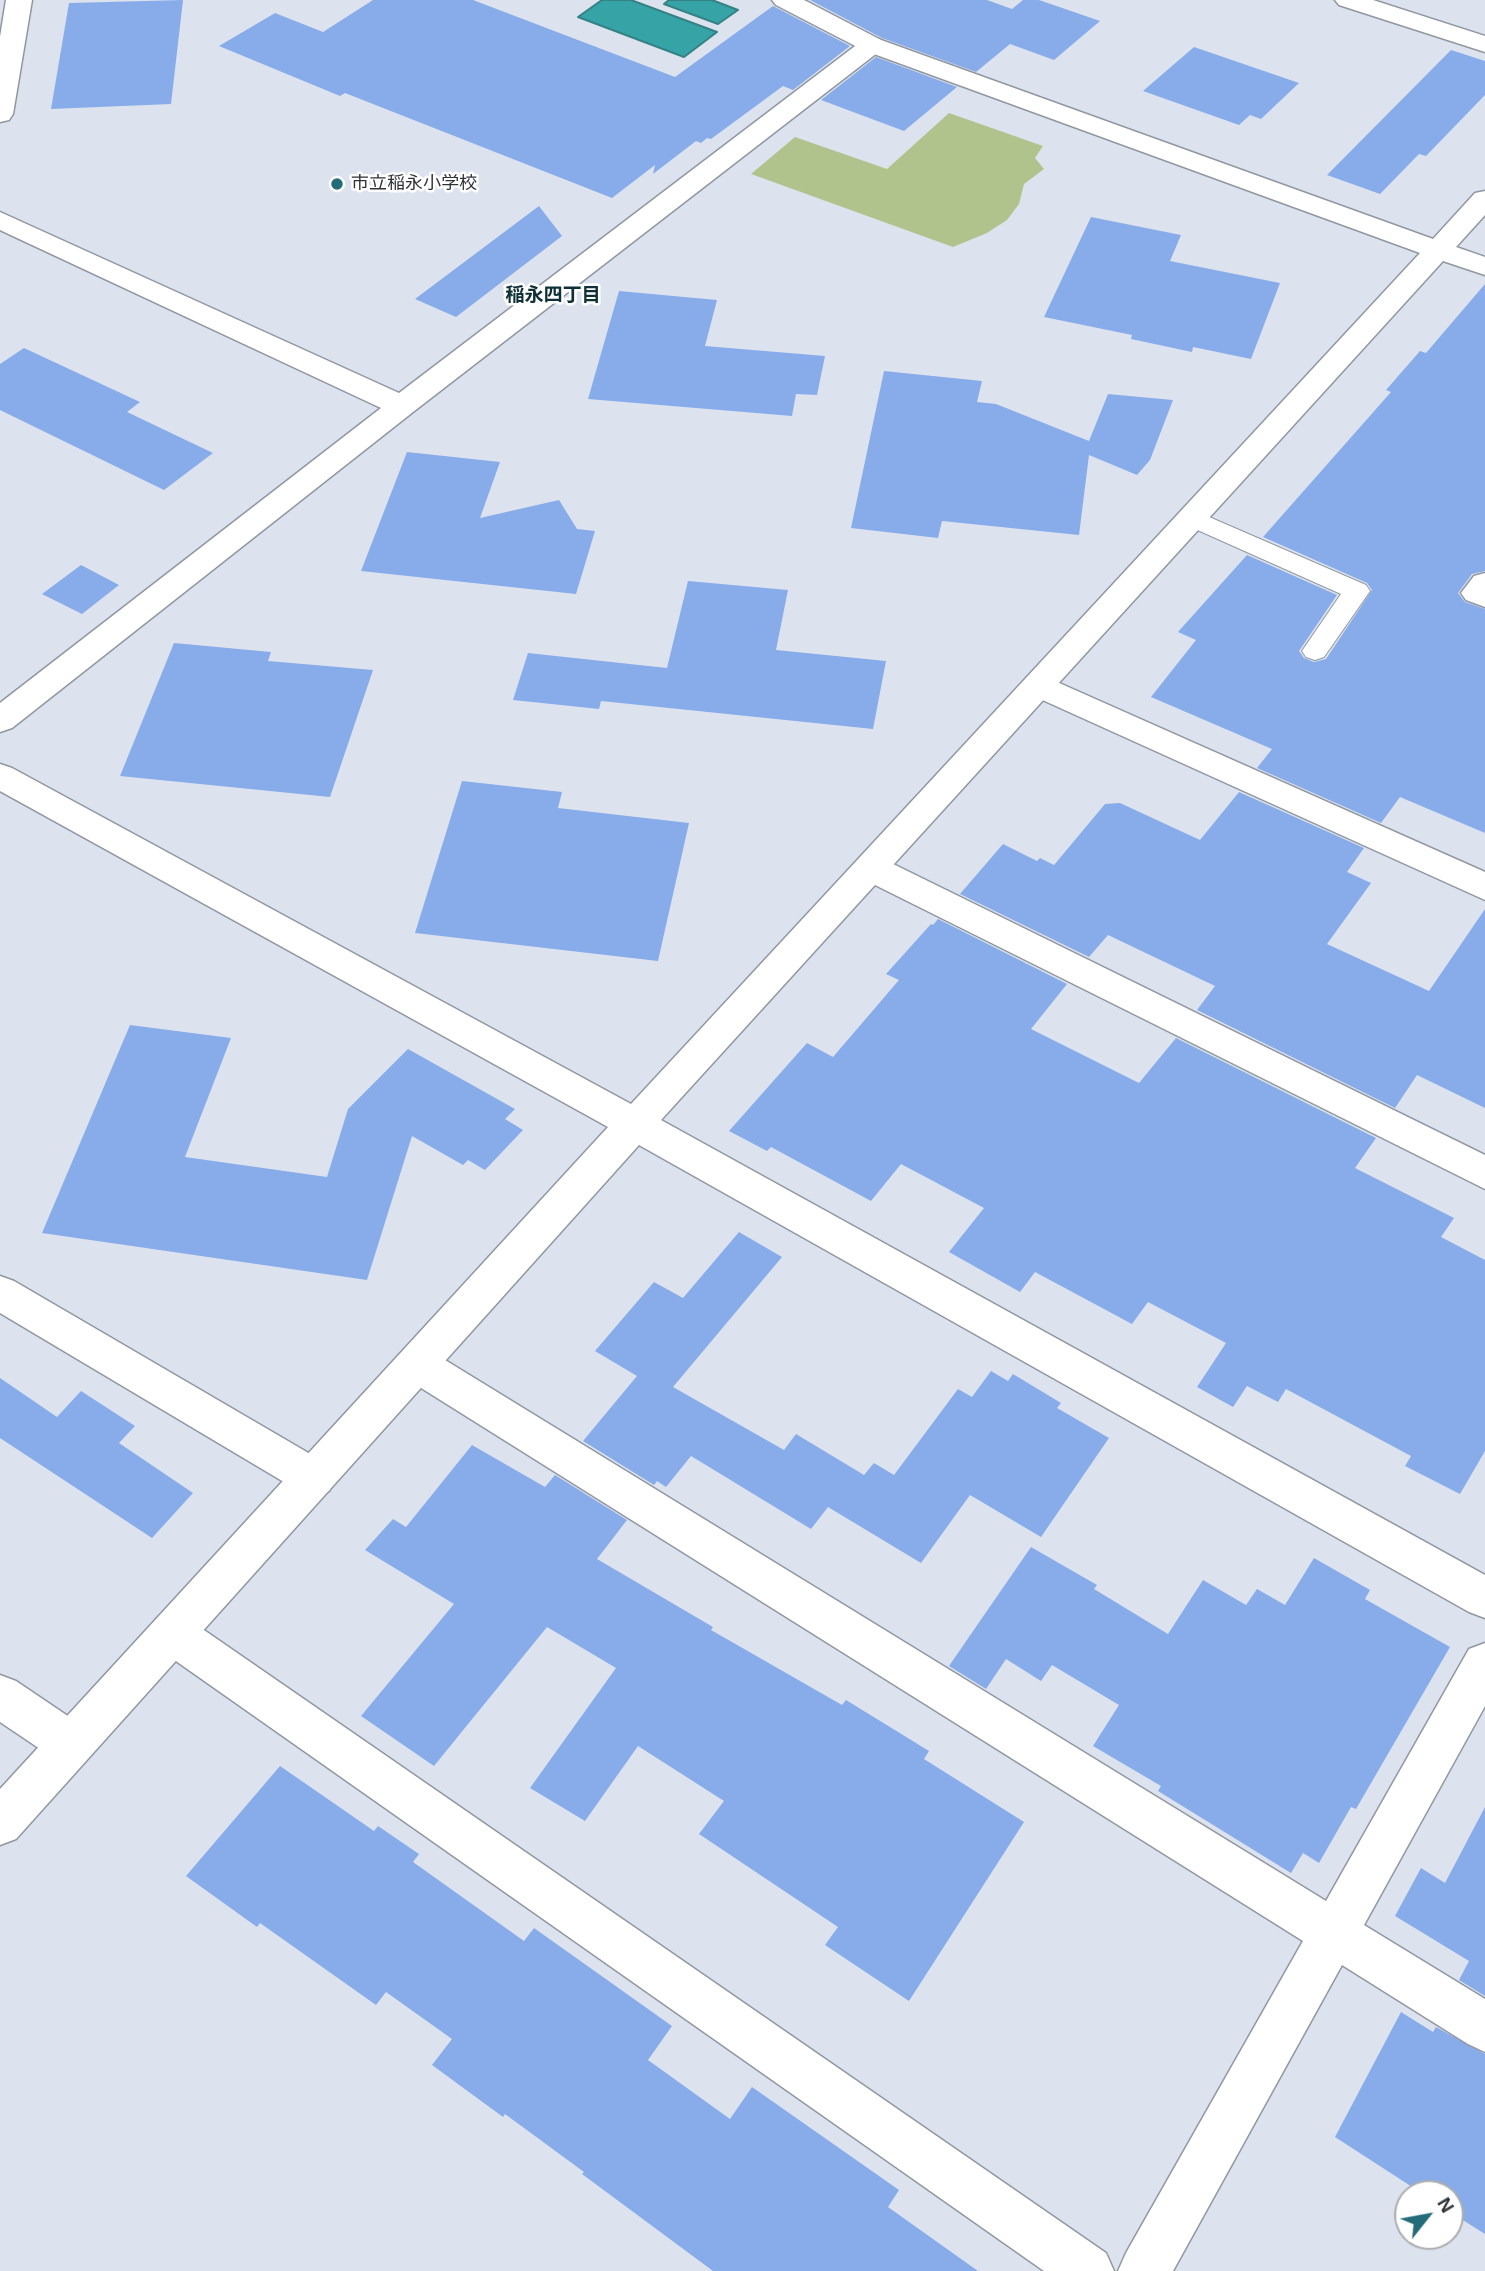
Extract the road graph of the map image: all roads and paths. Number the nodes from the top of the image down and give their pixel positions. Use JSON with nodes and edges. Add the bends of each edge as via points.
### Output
{"nodes":[{"id":1,"x":19,"y":0,"type":"edge"},
{"id":2,"x":785,"y":0,"type":"edge"},
{"id":3,"x":1348,"y":0,"type":"edge"},
{"id":4,"x":1485,"y":44,"type":"edge"},
{"id":5,"x":872,"y":45,"type":"junction"},
{"id":6,"x":0,"y":114,"type":"edge"},
{"id":7,"x":1485,"y":199,"type":"edge"},
{"id":8,"x":0,"y":220,"type":"edge"},
{"id":9,"x":1440,"y":251,"type":"junction"},
{"id":10,"x":1485,"y":267,"type":"edge"},
{"id":11,"x":402,"y":406,"type":"junction"},
{"id":12,"x":1193,"y":518,"type":"junction"},
{"id":13,"x":1485,"y":583,"type":"edge"},
{"id":14,"x":1485,"y":596,"type":"edge"},
{"id":15,"x":1315,"y":651,"type":"dead end"},
{"id":16,"x":1040,"y":685,"type":"junction"},
{"id":17,"x":0,"y":720,"type":"edge"},
{"id":18,"x":0,"y":776,"type":"edge"},
{"id":19,"x":872,"y":868,"type":"junction"},
{"id":20,"x":1485,"y":887,"type":"edge"},
{"id":21,"x":635,"y":1124,"type":"junction"},
{"id":22,"x":1485,"y":1173,"type":"edge"},
{"id":23,"x":0,"y":1293,"type":"edge"},
{"id":24,"x":417,"y":1364,"type":"junction"},
{"id":25,"x":314,"y":1478,"type":"junction"},
{"id":26,"x":1485,"y":1598,"type":"edge"},
{"id":27,"x":172,"y":1633,"type":"junction"},
{"id":28,"x":1485,"y":1663,"type":"edge"},
{"id":29,"x":0,"y":1696,"type":"edge"},
{"id":30,"x":71,"y":1744,"type":"junction"},
{"id":31,"x":0,"y":1823,"type":"edge"},
{"id":32,"x":1334,"y":1933,"type":"junction"},
{"id":33,"x":1485,"y":2027,"type":"edge"},
{"id":34,"x":1088,"y":2271,"type":"edge"},
{"id":35,"x":1144,"y":2271,"type":"edge"}],
"edges":[{"from":1,"to":6,"type":"street"},
{"from":2,"to":5,"type":"street"},
{"from":3,"to":4,"type":"street"},
{"from":5,"to":9,"type":"street"},
{"from":5,"to":11,"type":"street"},
{"from":7,"to":9,"type":"street"},
{"from":8,"to":11,"type":"street"},
{"from":9,"to":10,"type":"street"},
{"from":9,"to":12,"type":"street"},
{"from":11,"to":17,"type":"street"},
{"from":12,"to":15,"type":"lane","via":[[1357,591]]},
{"from":12,"to":16,"type":"street"},
{"from":13,"to":14,"type":"street","via":[[1477,593]]},
{"from":16,"to":19,"type":"street"},
{"from":16,"to":20,"type":"street"},
{"from":18,"to":21,"type":"street"},
{"from":19,"to":21,"type":"street"},
{"from":19,"to":22,"type":"street"},
{"from":21,"to":24,"type":"street"},
{"from":21,"to":26,"type":"street"},
{"from":23,"to":25,"type":"street"},
{"from":24,"to":25,"type":"street"},
{"from":24,"to":32,"type":"street"},
{"from":25,"to":27,"type":"street"},
{"from":27,"to":30,"type":"street"},
{"from":27,"to":34,"type":"street"},
{"from":28,"to":32,"type":"street"},
{"from":29,"to":30,"type":"street"},
{"from":30,"to":31,"type":"street"},
{"from":32,"to":33,"type":"street"},
{"from":32,"to":35,"type":"street"}]}
